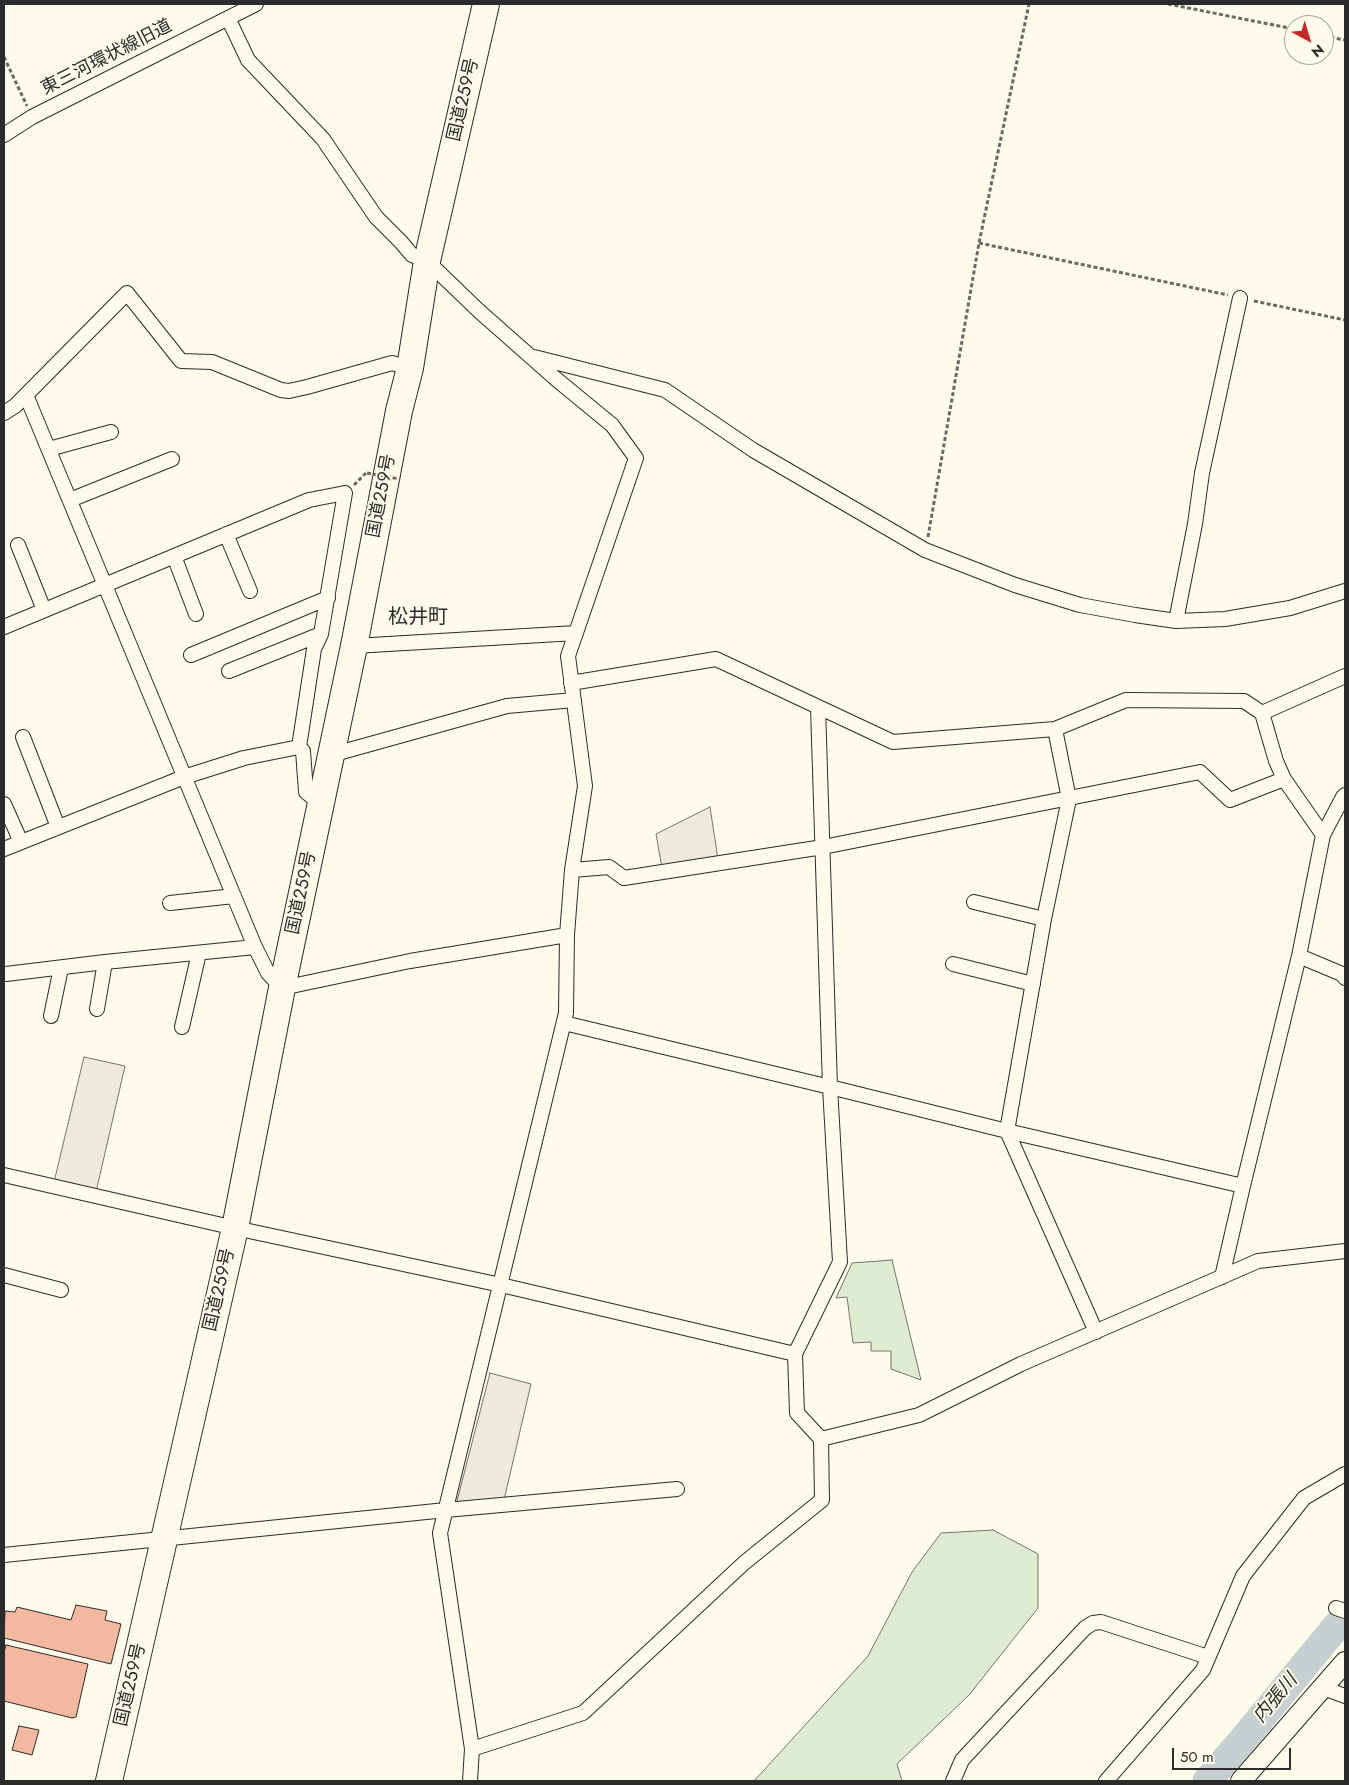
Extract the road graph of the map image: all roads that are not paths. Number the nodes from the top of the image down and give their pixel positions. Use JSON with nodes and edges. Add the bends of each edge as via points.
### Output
{"nodes":[{"id":1,"x":256,"y":4,"type":"edge"},
{"id":2,"x":486,"y":4,"type":"edge"},
{"id":3,"x":228,"y":18,"type":"junction"},
{"id":4,"x":4,"y":134,"type":"edge"},
{"id":5,"x":427,"y":261,"type":"junction"},
{"id":6,"x":1240,"y":298,"type":"road end"},
{"id":7,"x":531,"y":356,"type":"junction"},
{"id":8,"x":410,"y":368,"type":"junction"},
{"id":9,"x":26,"y":395,"type":"junction"},
{"id":10,"x":4,"y":413,"type":"edge"},
{"id":11,"x":111,"y":432,"type":"dead end"},
{"id":12,"x":49,"y":449,"type":"junction"},
{"id":13,"x":172,"y":459,"type":"dead end"},
{"id":14,"x":70,"y":500,"type":"junction"},
{"id":15,"x":226,"y":534,"type":"junction"},
{"id":16,"x":18,"y":545,"type":"dead end"},
{"id":17,"x":174,"y":556,"type":"junction"},
{"id":18,"x":105,"y":585,"type":"junction"},
{"id":19,"x":250,"y":590,"type":"dead end"},
{"id":20,"x":1345,"y":591,"type":"edge"},
{"id":21,"x":328,"y":598,"type":"junction"},
{"id":22,"x":44,"y":610,"type":"junction"},
{"id":23,"x":196,"y":614,"type":"dead end"},
{"id":24,"x":1176,"y":621,"type":"junction"},
{"id":25,"x":4,"y":627,"type":"edge"},
{"id":26,"x":576,"y":633,"type":"junction"},
{"id":27,"x":322,"y":634,"type":"junction"},
{"id":28,"x":354,"y":646,"type":"junction"},
{"id":29,"x":191,"y":655,"type":"dead end"},
{"id":30,"x":228,"y":671,"type":"dead end"},
{"id":31,"x":1345,"y":676,"type":"edge"},
{"id":32,"x":571,"y":683,"type":"junction"},
{"id":33,"x":574,"y":700,"type":"junction"},
{"id":34,"x":818,"y":707,"type":"junction"},
{"id":35,"x":1262,"y":713,"type":"junction"},
{"id":36,"x":1055,"y":729,"type":"junction"},
{"id":37,"x":23,"y":737,"type":"dead end"},
{"id":38,"x":299,"y":747,"type":"junction"},
{"id":39,"x":331,"y":755,"type":"junction"},
{"id":40,"x":184,"y":777,"type":"junction"},
{"id":41,"x":1284,"y":779,"type":"junction"},
{"id":42,"x":1345,"y":795,"type":"edge"},
{"id":43,"x":1069,"y":799,"type":"junction"},
{"id":44,"x":4,"y":804,"type":"edge"},
{"id":45,"x":321,"y":804,"type":"junction"},
{"id":46,"x":58,"y":827,"type":"junction"},
{"id":47,"x":1323,"y":835,"type":"junction"},
{"id":48,"x":21,"y":842,"type":"junction"},
{"id":49,"x":823,"y":847,"type":"junction"},
{"id":50,"x":4,"y":849,"type":"edge"},
{"id":51,"x":572,"y":870,"type":"junction"},
{"id":52,"x":234,"y":896,"type":"junction"},
{"id":53,"x":974,"y":902,"type":"dead end"},
{"id":54,"x":170,"y":903,"type":"dead end"},
{"id":55,"x":1044,"y":919,"type":"junction"},
{"id":56,"x":567,"y":935,"type":"junction"},
{"id":57,"x":255,"y":947,"type":"junction"},
{"id":58,"x":199,"y":953,"type":"junction"},
{"id":59,"x":1299,"y":956,"type":"junction"},
{"id":60,"x":104,"y":962,"type":"junction"},
{"id":61,"x":953,"y":964,"type":"dead end"},
{"id":62,"x":61,"y":968,"type":"junction"},
{"id":63,"x":4,"y":977,"type":"edge"},
{"id":64,"x":1345,"y":978,"type":"edge"},
{"id":65,"x":1033,"y":984,"type":"junction"},
{"id":66,"x":282,"y":988,"type":"junction"},
{"id":67,"x":96,"y":1009,"type":"dead end"},
{"id":68,"x":51,"y":1016,"type":"dead end"},
{"id":69,"x":564,"y":1023,"type":"junction"},
{"id":70,"x":182,"y":1027,"type":"dead end"},
{"id":71,"x":830,"y":1086,"type":"junction"},
{"id":72,"x":1007,"y":1131,"type":"junction"},
{"id":73,"x":4,"y":1175,"type":"edge"},
{"id":74,"x":1243,"y":1186,"type":"junction"},
{"id":75,"x":235,"y":1228,"type":"junction"},
{"id":76,"x":1345,"y":1251,"type":"edge"},
{"id":77,"x":4,"y":1275,"type":"edge"},
{"id":78,"x":1222,"y":1277,"type":"junction"},
{"id":79,"x":501,"y":1285,"type":"junction"},
{"id":80,"x":61,"y":1290,"type":"dead end"},
{"id":81,"x":1096,"y":1332,"type":"junction"},
{"id":82,"x":795,"y":1354,"type":"junction"},
{"id":83,"x":821,"y":1439,"type":"junction"},
{"id":84,"x":1345,"y":1474,"type":"edge"},
{"id":85,"x":677,"y":1489,"type":"dead end"},
{"id":86,"x":446,"y":1510,"type":"junction"},
{"id":87,"x":164,"y":1539,"type":"junction"},
{"id":88,"x":4,"y":1555,"type":"edge"},
{"id":89,"x":1208,"y":1657,"type":"junction"},
{"id":90,"x":1345,"y":1662,"type":"edge"},
{"id":91,"x":1323,"y":1688,"type":"junction"},
{"id":92,"x":1345,"y":1696,"type":"edge"},
{"id":93,"x":472,"y":1749,"type":"junction"},
{"id":94,"x":109,"y":1781,"type":"edge"},
{"id":95,"x":470,"y":1781,"type":"edge"},
{"id":96,"x":953,"y":1781,"type":"edge"},
{"id":97,"x":1106,"y":1781,"type":"edge"},
{"id":98,"x":1243,"y":1781,"type":"edge"}],
"edges":[{"from":1,"to":3,"type":"street","name":"東三河環状線旧道"},
{"from":2,"to":5,"type":"highway","name":"国道259号"},
{"from":3,"to":4,"type":"street","name":"東三河環状線旧道"},
{"from":3,"to":5,"type":"street","via":[[248,60],[323,138],[376,217],[412,255]]},
{"from":5,"to":7,"type":"street"},
{"from":5,"to":8,"type":"highway","name":"国道259号"},
{"from":6,"to":24,"type":"street","via":[[1202,473]]},
{"from":7,"to":24,"type":"street","via":[[664,390],[753,450],[926,550],[1015,585],[1080,604]]},
{"from":7,"to":26,"type":"street","via":[[612,424],[636,458]]},
{"from":8,"to":9,"type":"street","via":[[392,363],[306,387],[281,390],[212,362],[181,361],[128,292]]},
{"from":8,"to":28,"type":"highway","name":"国道259号","via":[[398,411]]},
{"from":9,"to":10,"type":"street"},
{"from":9,"to":12,"type":"street"},
{"from":11,"to":12,"type":"street"},
{"from":12,"to":14,"type":"street"},
{"from":13,"to":14,"type":"street"},
{"from":14,"to":18,"type":"street"},
{"from":15,"to":17,"type":"street"},
{"from":15,"to":19,"type":"street"},
{"from":15,"to":21,"type":"street","via":[[309,500],[345,494]]},
{"from":16,"to":22,"type":"street"},
{"from":17,"to":18,"type":"street"},
{"from":17,"to":23,"type":"street"},
{"from":18,"to":22,"type":"street"},
{"from":18,"to":40,"type":"street"},
{"from":20,"to":24,"type":"street","via":[[1290,608],[1225,618]]},
{"from":21,"to":27,"type":"street"},
{"from":21,"to":29,"type":"street"},
{"from":22,"to":25,"type":"street"},
{"from":26,"to":28,"type":"street"},
{"from":26,"to":32,"type":"street","via":[[568,656]]},
{"from":27,"to":30,"type":"street"},
{"from":27,"to":38,"type":"street","via":[[314,649]]},
{"from":28,"to":39,"type":"highway","name":"国道259号"},
{"from":31,"to":35,"type":"street"},
{"from":32,"to":33,"type":"street"},
{"from":32,"to":34,"type":"street","via":[[716,659]]},
{"from":33,"to":39,"type":"street","via":[[507,706]]},
{"from":33,"to":51,"type":"street","via":[[586,786]]},
{"from":34,"to":36,"type":"street","via":[[893,742]]},
{"from":34,"to":49,"type":"street"},
{"from":35,"to":36,"type":"street","via":[[1244,701],[1126,700]]},
{"from":35,"to":41,"type":"street"},
{"from":36,"to":43,"type":"street"},
{"from":37,"to":46,"type":"street"},
{"from":38,"to":40,"type":"street","via":[[244,758]]},
{"from":38,"to":45,"type":"street","via":[[303,752],[306,792]]},
{"from":39,"to":45,"type":"highway","name":"国道259号"},
{"from":40,"to":46,"type":"street"},
{"from":40,"to":52,"type":"street"},
{"from":41,"to":43,"type":"street","via":[[1230,800],[1200,772]]},
{"from":41,"to":47,"type":"street"},
{"from":42,"to":47,"type":"street"},
{"from":43,"to":49,"type":"street"},
{"from":43,"to":55,"type":"street"},
{"from":44,"to":48,"type":"street"},
{"from":45,"to":66,"type":"highway","name":"国道259号"},
{"from":46,"to":48,"type":"street"},
{"from":47,"to":59,"type":"street"},
{"from":48,"to":50,"type":"street"},
{"from":49,"to":51,"type":"street","via":[[624,878],[609,867]]},
{"from":49,"to":71,"type":"street"},
{"from":51,"to":56,"type":"street"},
{"from":52,"to":54,"type":"street"},
{"from":52,"to":57,"type":"street"},
{"from":53,"to":55,"type":"street"},
{"from":55,"to":65,"type":"street"},
{"from":56,"to":66,"type":"street","via":[[410,961]]},
{"from":56,"to":69,"type":"street"},
{"from":57,"to":58,"type":"street"},
{"from":57,"to":66,"type":"street","via":[[268,973]]},
{"from":58,"to":60,"type":"street"},
{"from":58,"to":70,"type":"street"},
{"from":59,"to":64,"type":"street"},
{"from":59,"to":74,"type":"street"},
{"from":60,"to":62,"type":"street"},
{"from":60,"to":67,"type":"street"},
{"from":61,"to":65,"type":"street"},
{"from":62,"to":63,"type":"street"},
{"from":62,"to":68,"type":"street"},
{"from":65,"to":72,"type":"street"},
{"from":66,"to":75,"type":"highway","name":"国道259号"},
{"from":69,"to":71,"type":"street"},
{"from":69,"to":79,"type":"street"},
{"from":71,"to":72,"type":"street"},
{"from":71,"to":82,"type":"street","via":[[840,1262]]},
{"from":72,"to":74,"type":"street"},
{"from":72,"to":81,"type":"street"},
{"from":73,"to":75,"type":"street"},
{"from":74,"to":78,"type":"street"},
{"from":75,"to":79,"type":"street"},
{"from":75,"to":87,"type":"highway","name":"国道259号"},
{"from":76,"to":78,"type":"street","via":[[1258,1261]]},
{"from":77,"to":80,"type":"street"},
{"from":78,"to":81,"type":"street"},
{"from":79,"to":82,"type":"street"},
{"from":79,"to":86,"type":"street"},
{"from":81,"to":83,"type":"street","via":[[919,1414]]},
{"from":82,"to":83,"type":"street","via":[[797,1413]]},
{"from":83,"to":93,"type":"street","via":[[822,1500],[744,1564],[583,1713]]},
{"from":84,"to":89,"type":"street","via":[[1304,1498],[1243,1576]]},
{"from":85,"to":86,"type":"street"},
{"from":86,"to":87,"type":"street"},
{"from":86,"to":93,"type":"street","via":[[440,1533]]},
{"from":87,"to":88,"type":"street"},
{"from":87,"to":94,"type":"highway","name":"国道259号"},
{"from":89,"to":96,"type":"street","via":[[1102,1622],[1093,1623],[962,1760]]},
{"from":89,"to":97,"type":"street","via":[[1203,1670]]},
{"from":90,"to":91,"type":"street"},
{"from":91,"to":92,"type":"street"},
{"from":91,"to":98,"type":"street"},
{"from":93,"to":95,"type":"street"}]}
